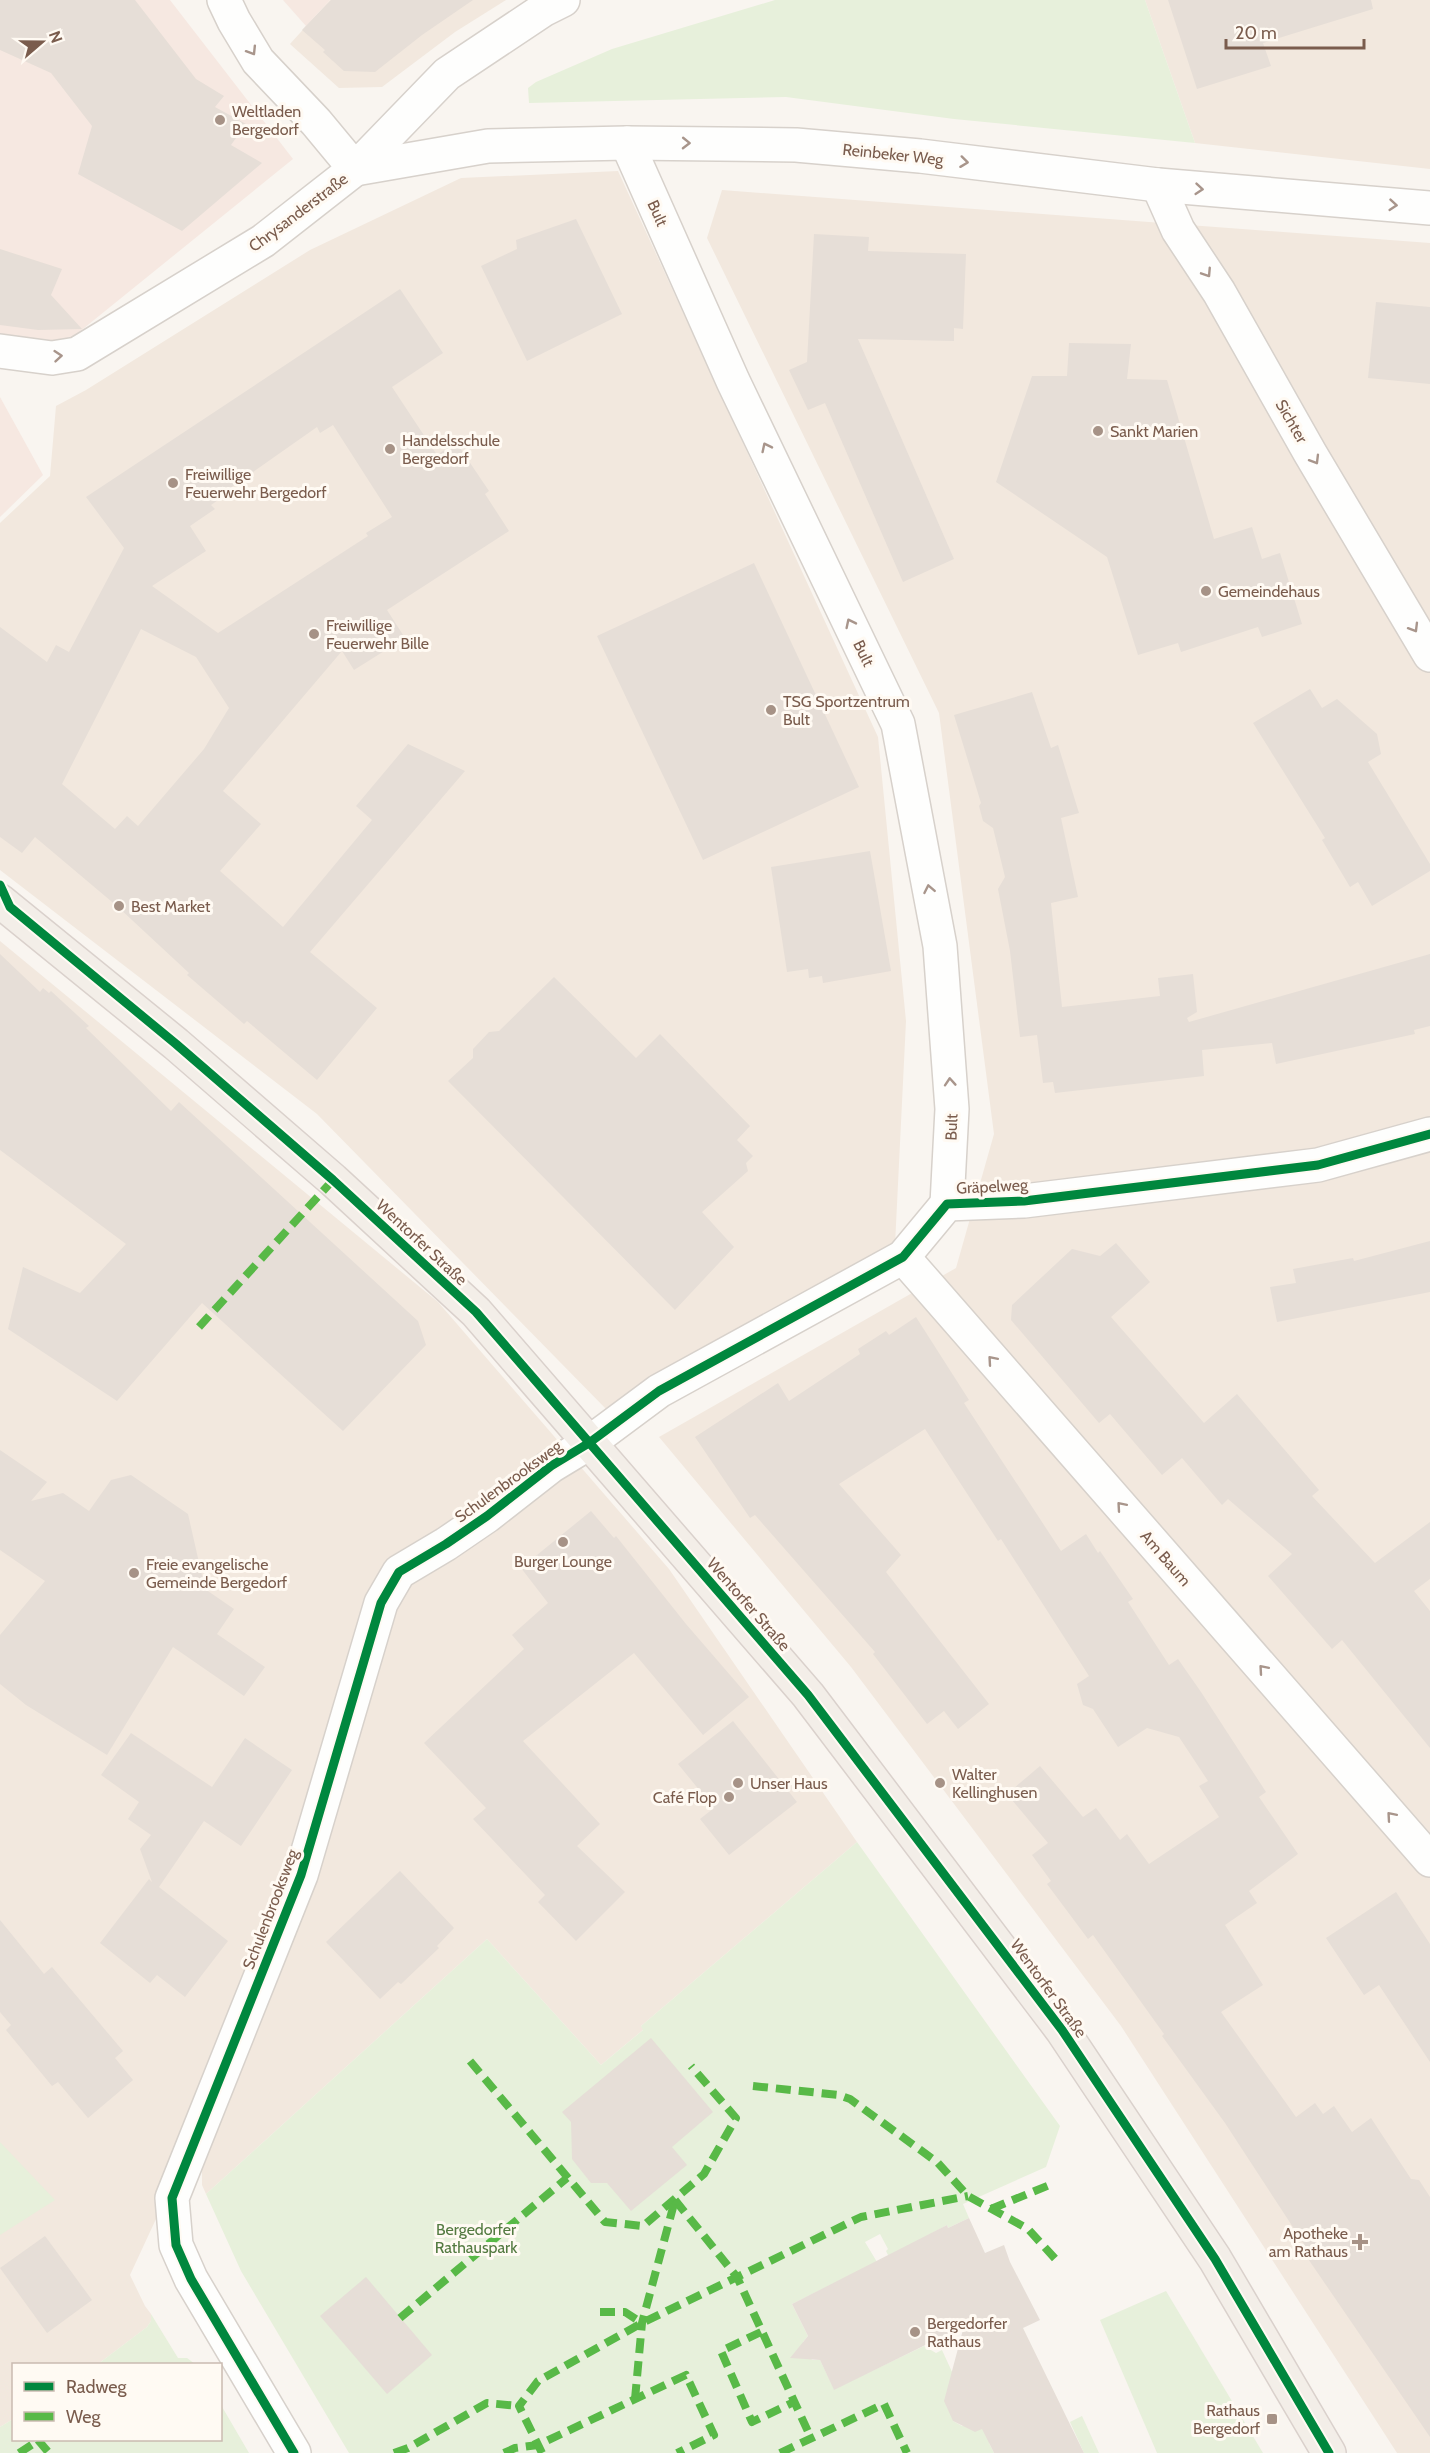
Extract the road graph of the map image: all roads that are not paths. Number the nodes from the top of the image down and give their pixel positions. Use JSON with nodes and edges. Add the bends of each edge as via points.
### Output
{"nodes":[{"id":1,"x":224,"y":0,"type":"edge"},
{"id":2,"x":563,"y":0,"type":"edge"},
{"id":3,"x":627,"y":142,"type":"junction"},
{"id":4,"x":355,"y":169,"type":"junction"},
{"id":5,"x":1158,"y":185,"type":"junction"},
{"id":6,"x":1430,"y":208,"type":"edge"},
{"id":7,"x":0,"y":351,"type":"edge"},
{"id":8,"x":1430,"y":655,"type":"edge"},
{"id":9,"x":0,"y":901,"type":"edge"},
{"id":10,"x":1430,"y":1134,"type":"edge"},
{"id":11,"x":947,"y":1204,"type":"junction"},
{"id":12,"x":903,"y":1257,"type":"junction"},
{"id":13,"x":589,"y":1443,"type":"junction"},
{"id":14,"x":1430,"y":1860,"type":"edge"},
{"id":15,"x":294,"y":2453,"type":"edge"},
{"id":16,"x":1329,"y":2453,"type":"edge"}],
"edges":[{"from":1,"to":4,"type":"street","one_way":true,"via":[[258,60]]},
{"from":2,"to":4,"type":"street","name":"Chrysanderstraße","via":[[447,74]]},
{"from":3,"to":4,"type":"street","name":"Reinbeker Weg","via":[[488,146]]},
{"from":3,"to":5,"type":"street","name":"Reinbeker Weg","one_way":true,"via":[[795,145]]},
{"from":11,"to":3,"type":"street","name":"Bult","one_way":true,"via":[[952,1109],[940,946],[898,724],[733,381]]},
{"from":7,"to":4,"type":"street","name":"Chrysanderstraße","one_way":true,"via":[[52,358],[76,354],[263,240]]},
{"from":5,"to":6,"type":"street","name":"Reinbeker Weg","one_way":true},
{"from":5,"to":8,"type":"street","name":"Sichter","one_way":true,"via":[[1178,230],[1219,292]]},
{"from":9,"to":13,"type":"main road","name":"Wentorfer Straße","via":[[176,1044],[350,1196],[476,1312]]},
{"from":10,"to":11,"type":"street","name":"Gräpelweg","via":[[1318,1165],[1024,1201]]},
{"from":11,"to":12,"type":"street","name":"Gräpelweg"},
{"from":12,"to":13,"type":"street","name":"Gräpelweg","via":[[659,1391]]},
{"from":14,"to":12,"type":"street","name":"Am Baum","one_way":true},
{"from":13,"to":15,"type":"street","name":"Schulenbrooksweg","via":[[551,1466],[454,1539],[399,1572],[381,1603],[301,1875],[172,2198],[176,2245],[191,2279]]},
{"from":13,"to":16,"type":"main road","name":"Wentorfer Straße","via":[[808,1695],[1062,2030],[1215,2259]]}]}
